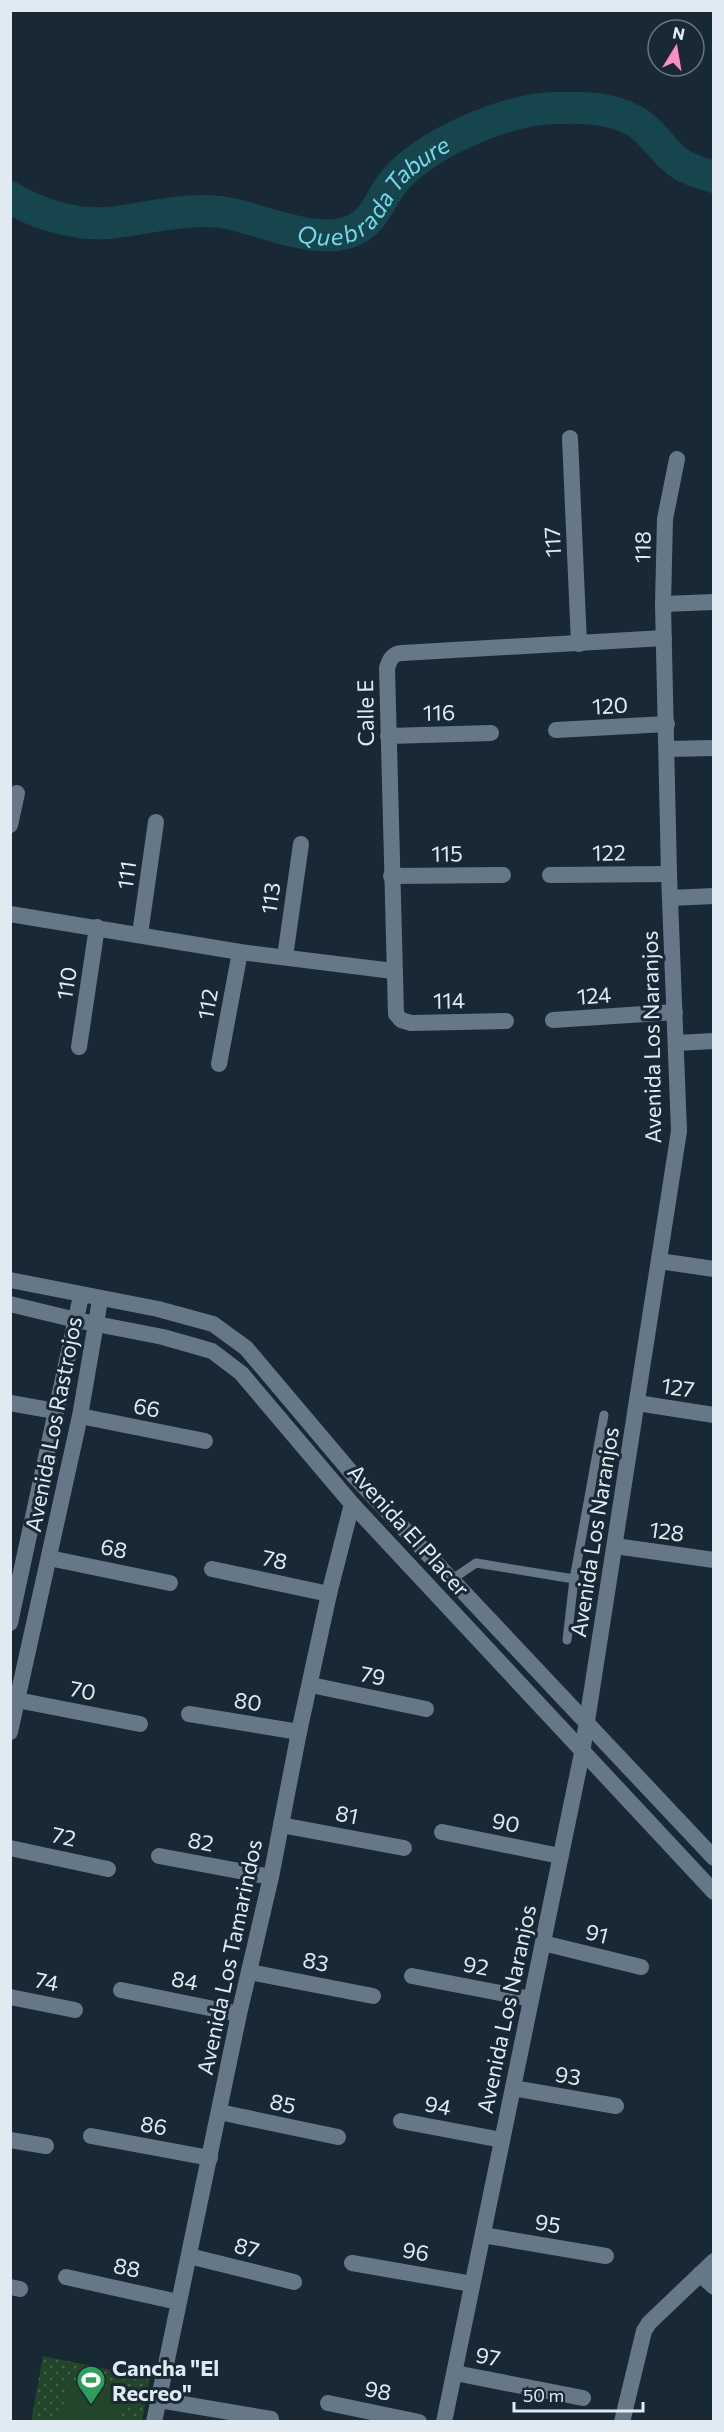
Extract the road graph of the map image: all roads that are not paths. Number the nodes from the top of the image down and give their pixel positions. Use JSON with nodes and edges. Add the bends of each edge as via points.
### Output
{"nodes":[{"id":1,"x":570,"y":438,"type":"dead end"},
{"id":2,"x":677,"y":459,"type":"dead end"},
{"id":3,"x":714,"y":602,"type":"edge"},
{"id":4,"x":663,"y":604,"type":"junction"},
{"id":5,"x":664,"y":638,"type":"junction"},
{"id":6,"x":579,"y":644,"type":"junction"},
{"id":7,"x":667,"y":724,"type":"junction"},
{"id":8,"x":556,"y":730,"type":"dead end"},
{"id":9,"x":491,"y":733,"type":"dead end"},
{"id":10,"x":388,"y":736,"type":"junction"},
{"id":11,"x":714,"y":748,"type":"edge"},
{"id":12,"x":667,"y":749,"type":"junction"},
{"id":13,"x":17,"y":793,"type":"dead end"},
{"id":14,"x":156,"y":822,"type":"dead end"},
{"id":15,"x":10,"y":825,"type":"edge"},
{"id":16,"x":301,"y":844,"type":"dead end"},
{"id":17,"x":669,"y":874,"type":"junction"},
{"id":18,"x":503,"y":875,"type":"dead end"},
{"id":19,"x":550,"y":875,"type":"dead end"},
{"id":20,"x":391,"y":876,"type":"junction"},
{"id":21,"x":714,"y":896,"type":"edge"},
{"id":22,"x":670,"y":898,"type":"junction"},
{"id":23,"x":10,"y":914,"type":"edge"},
{"id":24,"x":97,"y":927,"type":"junction"},
{"id":25,"x":140,"y":934,"type":"junction"},
{"id":26,"x":240,"y":952,"type":"junction"},
{"id":27,"x":285,"y":957,"type":"junction"},
{"id":28,"x":393,"y":971,"type":"junction"},
{"id":29,"x":675,"y":1012,"type":"junction"},
{"id":30,"x":396,"y":1014,"type":"joint"},
{"id":31,"x":553,"y":1020,"type":"dead end"},
{"id":32,"x":506,"y":1021,"type":"dead end"},
{"id":33,"x":714,"y":1041,"type":"edge"},
{"id":34,"x":676,"y":1043,"type":"junction"},
{"id":35,"x":79,"y":1047,"type":"dead end"},
{"id":36,"x":219,"y":1064,"type":"dead end"},
{"id":37,"x":659,"y":1261,"type":"junction"},
{"id":38,"x":714,"y":1269,"type":"edge"},
{"id":39,"x":10,"y":1280,"type":"edge"},
{"id":40,"x":81,"y":1296,"type":"junction"},
{"id":41,"x":100,"y":1300,"type":"junction"},
{"id":42,"x":10,"y":1304,"type":"edge"},
{"id":43,"x":76,"y":1320,"type":"junction"},
{"id":44,"x":97,"y":1324,"type":"junction"},
{"id":45,"x":10,"y":1403,"type":"edge"},
{"id":46,"x":637,"y":1403,"type":"junction"},
{"id":47,"x":55,"y":1411,"type":"junction"},
{"id":48,"x":604,"y":1415,"type":"dead end"},
{"id":49,"x":714,"y":1415,"type":"edge"},
{"id":50,"x":80,"y":1416,"type":"junction"},
{"id":51,"x":205,"y":1441,"type":"dead end"},
{"id":52,"x":352,"y":1504,"type":"junction"},
{"id":53,"x":615,"y":1546,"type":"junction"},
{"id":54,"x":18,"y":1552,"type":"edge"},
{"id":55,"x":49,"y":1558,"type":"junction"},
{"id":56,"x":714,"y":1560,"type":"edge"},
{"id":57,"x":212,"y":1569,"type":"dead end"},
{"id":58,"x":574,"y":1579,"type":"junction"},
{"id":59,"x":452,"y":1580,"type":"junction"},
{"id":60,"x":170,"y":1583,"type":"dead end"},
{"id":61,"x":329,"y":1594,"type":"junction"},
{"id":62,"x":10,"y":1623,"type":"edge"},
{"id":63,"x":567,"y":1640,"type":"dead end"},
{"id":64,"x":311,"y":1686,"type":"junction"},
{"id":65,"x":17,"y":1700,"type":"junction"},
{"id":66,"x":426,"y":1708,"type":"dead end"},
{"id":67,"x":189,"y":1714,"type":"dead end"},
{"id":68,"x":140,"y":1724,"type":"dead end"},
{"id":69,"x":587,"y":1724,"type":"junction"},
{"id":70,"x":10,"y":1732,"type":"edge"},
{"id":71,"x":299,"y":1732,"type":"junction"},
{"id":72,"x":582,"y":1753,"type":"junction"},
{"id":73,"x":281,"y":1825,"type":"junction"},
{"id":74,"x":442,"y":1832,"type":"dead end"},
{"id":75,"x":10,"y":1848,"type":"edge"},
{"id":76,"x":404,"y":1848,"type":"dead end"},
{"id":77,"x":159,"y":1856,"type":"dead end"},
{"id":78,"x":560,"y":1856,"type":"junction"},
{"id":79,"x":714,"y":1858,"type":"edge"},
{"id":80,"x":108,"y":1869,"type":"dead end"},
{"id":81,"x":271,"y":1877,"type":"junction"},
{"id":82,"x":712,"y":1886,"type":"edge"},
{"id":83,"x":543,"y":1943,"type":"junction"},
{"id":84,"x":641,"y":1967,"type":"dead end"},
{"id":85,"x":249,"y":1972,"type":"junction"},
{"id":86,"x":412,"y":1976,"type":"dead end"},
{"id":87,"x":121,"y":1990,"type":"dead end"},
{"id":88,"x":10,"y":1996,"type":"edge"},
{"id":89,"x":373,"y":1996,"type":"dead end"},
{"id":90,"x":531,"y":1999,"type":"junction"},
{"id":91,"x":75,"y":2010,"type":"dead end"},
{"id":92,"x":239,"y":2014,"type":"junction"},
{"id":93,"x":513,"y":2088,"type":"junction"},
{"id":94,"x":616,"y":2106,"type":"dead end"},
{"id":95,"x":219,"y":2112,"type":"junction"},
{"id":96,"x":401,"y":2121,"type":"dead end"},
{"id":97,"x":91,"y":2136,"type":"dead end"},
{"id":98,"x":338,"y":2138,"type":"dead end"},
{"id":99,"x":10,"y":2140,"type":"edge"},
{"id":100,"x":502,"y":2140,"type":"junction"},
{"id":101,"x":46,"y":2146,"type":"dead end"},
{"id":102,"x":210,"y":2158,"type":"junction"},
{"id":103,"x":483,"y":2235,"type":"junction"},
{"id":104,"x":189,"y":2256,"type":"junction"},
{"id":105,"x":606,"y":2256,"type":"dead end"},
{"id":106,"x":714,"y":2261,"type":"edge"},
{"id":107,"x":352,"y":2263,"type":"dead end"},
{"id":108,"x":700,"y":2274,"type":"junction"},
{"id":109,"x":66,"y":2277,"type":"dead end"},
{"id":110,"x":294,"y":2282,"type":"dead end"},
{"id":111,"x":472,"y":2284,"type":"junction"},
{"id":112,"x":714,"y":2288,"type":"edge"},
{"id":113,"x":178,"y":2302,"type":"junction"},
{"id":114,"x":455,"y":2373,"type":"junction"},
{"id":115,"x":583,"y":2398,"type":"dead end"},
{"id":116,"x":159,"y":2400,"type":"junction"},
{"id":117,"x":328,"y":2403,"type":"dead end"},
{"id":118,"x":271,"y":2419,"type":"dead end"},
{"id":119,"x":154,"y":2421,"type":"edge"},
{"id":120,"x":419,"y":2421,"type":"edge"},
{"id":121,"x":444,"y":2421,"type":"edge"},
{"id":122,"x":622,"y":2421,"type":"edge"}],
"edges":[{"from":1,"to":6,"type":"street","name":"117"},
{"from":2,"to":4,"type":"street","name":"118","via":[[665,519]]},
{"from":3,"to":4,"type":"street"},
{"from":4,"to":5,"type":"street","name":"118"},
{"from":5,"to":6,"type":"street","name":"Calle E"},
{"from":5,"to":7,"type":"street","name":"Avenida Los Naranjos"},
{"from":6,"to":10,"type":"street","name":"Calle E","via":[[395,654],[387,668]]},
{"from":7,"to":8,"type":"street","name":"120"},
{"from":7,"to":12,"type":"street","name":"Avenida Los Naranjos"},
{"from":9,"to":10,"type":"street","name":"116"},
{"from":10,"to":20,"type":"street","name":"Calle E"},
{"from":11,"to":12,"type":"street"},
{"from":12,"to":17,"type":"street","name":"Avenida Los Naranjos"},
{"from":13,"to":15,"type":"street"},
{"from":14,"to":25,"type":"street","name":"111"},
{"from":16,"to":27,"type":"street","name":"113"},
{"from":17,"to":19,"type":"street","name":"122"},
{"from":17,"to":22,"type":"street","name":"Avenida Los Naranjos"},
{"from":18,"to":20,"type":"street","name":"115"},
{"from":20,"to":28,"type":"street","name":"Calle E"},
{"from":21,"to":22,"type":"street"},
{"from":22,"to":29,"type":"street","name":"Avenida Los Naranjos"},
{"from":23,"to":24,"type":"street"},
{"from":24,"to":25,"type":"street"},
{"from":24,"to":35,"type":"street","name":"110"},
{"from":25,"to":26,"type":"street"},
{"from":26,"to":27,"type":"street"},
{"from":26,"to":36,"type":"street","name":"112"},
{"from":27,"to":28,"type":"street"},
{"from":28,"to":30,"type":"street","name":"Calle E"},
{"from":29,"to":31,"type":"street","name":"124"},
{"from":29,"to":34,"type":"street","name":"Avenida Los Naranjos"},
{"from":30,"to":32,"type":"street","name":"114","via":[[411,1023]]},
{"from":33,"to":34,"type":"street"},
{"from":34,"to":37,"type":"street","name":"Avenida Los Naranjos","via":[[679,1131]]},
{"from":37,"to":38,"type":"street"},
{"from":37,"to":46,"type":"street","name":"Avenida Los Naranjos"},
{"from":39,"to":40,"type":"street","name":"Avenida El Placer"},
{"from":40,"to":41,"type":"street","name":"Avenida El Placer"},
{"from":40,"to":43,"type":"street","name":"Avenida Los Rastrojos"},
{"from":41,"to":44,"type":"street","name":"Avenida Los Rastrojos"},
{"from":41,"to":59,"type":"street","name":"Avenida El Placer","via":[[213,1324],[246,1348],[355,1477]]},
{"from":42,"to":43,"type":"street","name":"Avenida El Placer"},
{"from":43,"to":44,"type":"street","name":"Avenida El Placer"},
{"from":43,"to":47,"type":"street","name":"Avenida Los Rastrojos"},
{"from":44,"to":50,"type":"street","name":"Avenida Los Rastrojos"},
{"from":44,"to":52,"type":"street","name":"Avenida El Placer","via":[[212,1351],[241,1373]]},
{"from":45,"to":47,"type":"street"},
{"from":46,"to":49,"type":"street","name":"127"},
{"from":46,"to":53,"type":"street","name":"Avenida Los Naranjos"},
{"from":47,"to":54,"type":"street","name":"Avenida Los Rastrojos"},
{"from":48,"to":58,"type":"lane"},
{"from":50,"to":51,"type":"street","name":"66"},
{"from":50,"to":55,"type":"street","name":"Avenida Los Rastrojos"},
{"from":52,"to":61,"type":"street","name":"Avenida Los Tamarindos"},
{"from":52,"to":72,"type":"street","name":"Avenida El Placer"},
{"from":53,"to":56,"type":"street","name":"128"},
{"from":53,"to":69,"type":"street","name":"Avenida Los Naranjos"},
{"from":54,"to":62,"type":"street","name":"Avenida Los Rastrojos"},
{"from":55,"to":60,"type":"street","name":"68"},
{"from":55,"to":65,"type":"street","name":"Avenida Los Rastrojos"},
{"from":57,"to":61,"type":"street","name":"78"},
{"from":58,"to":59,"type":"lane","via":[[476,1563]]},
{"from":58,"to":63,"type":"lane"},
{"from":59,"to":69,"type":"street","name":"Avenida El Placer"},
{"from":61,"to":64,"type":"street","name":"Avenida Los Tamarindos"},
{"from":64,"to":66,"type":"street","name":"79"},
{"from":64,"to":71,"type":"street","name":"Avenida Los Tamarindos"},
{"from":65,"to":68,"type":"street","name":"70"},
{"from":65,"to":70,"type":"street","name":"Avenida Los Rastrojos"},
{"from":67,"to":71,"type":"street","name":"80"},
{"from":69,"to":72,"type":"street","name":"Avenida Los Naranjos"},
{"from":69,"to":79,"type":"street","name":"Avenida El Placer"},
{"from":71,"to":73,"type":"street","name":"Avenida Los Tamarindos"},
{"from":72,"to":78,"type":"street","name":"Avenida Los Naranjos"},
{"from":72,"to":82,"type":"street","name":"Avenida El Placer"},
{"from":73,"to":76,"type":"street","name":"81"},
{"from":73,"to":81,"type":"street","name":"Avenida Los Tamarindos"},
{"from":74,"to":78,"type":"street","name":"90"},
{"from":75,"to":80,"type":"street","name":"72"},
{"from":77,"to":81,"type":"street","name":"82"},
{"from":78,"to":83,"type":"street","name":"Avenida Los Naranjos"},
{"from":81,"to":85,"type":"street","name":"Avenida Los Tamarindos"},
{"from":83,"to":84,"type":"street","name":"91"},
{"from":83,"to":90,"type":"street","name":"Avenida Los Naranjos"},
{"from":85,"to":89,"type":"street","name":"83"},
{"from":85,"to":92,"type":"street","name":"Avenida Los Tamarindos"},
{"from":86,"to":90,"type":"street","name":"92"},
{"from":87,"to":92,"type":"street","name":"84"},
{"from":88,"to":91,"type":"street","name":"74"},
{"from":90,"to":93,"type":"street","name":"Avenida Los Naranjos"},
{"from":92,"to":95,"type":"street","name":"Avenida Los Tamarindos"},
{"from":93,"to":94,"type":"street","name":"93"},
{"from":93,"to":100,"type":"street","name":"Avenida Los Naranjos"},
{"from":95,"to":98,"type":"street","name":"85"},
{"from":95,"to":102,"type":"street","name":"Avenida Los Tamarindos"},
{"from":96,"to":100,"type":"street","name":"94"},
{"from":97,"to":102,"type":"street","name":"86"},
{"from":99,"to":101,"type":"street"},
{"from":100,"to":103,"type":"street","name":"Avenida Los Naranjos"},
{"from":102,"to":104,"type":"street","name":"Avenida Los Tamarindos"},
{"from":103,"to":105,"type":"street","name":"95"},
{"from":103,"to":111,"type":"street","name":"Avenida Los Naranjos"},
{"from":104,"to":110,"type":"street","name":"87"},
{"from":104,"to":113,"type":"street","name":"Avenida Los Tamarindos"},
{"from":106,"to":108,"type":"street"},
{"from":107,"to":111,"type":"street","name":"96"},
{"from":108,"to":112,"type":"street"},
{"from":108,"to":122,"type":"street","via":[[644,2331]]},
{"from":109,"to":113,"type":"street","name":"88"},
{"from":111,"to":114,"type":"street","name":"Avenida Los Naranjos"},
{"from":113,"to":116,"type":"street","name":"Avenida Los Tamarindos"},
{"from":114,"to":115,"type":"street","name":"97"},
{"from":114,"to":121,"type":"street","name":"Avenida Los Naranjos"},
{"from":116,"to":118,"type":"street"},
{"from":116,"to":119,"type":"street","name":"Avenida Los Tamarindos"},
{"from":117,"to":120,"type":"street","name":"98"}]}
